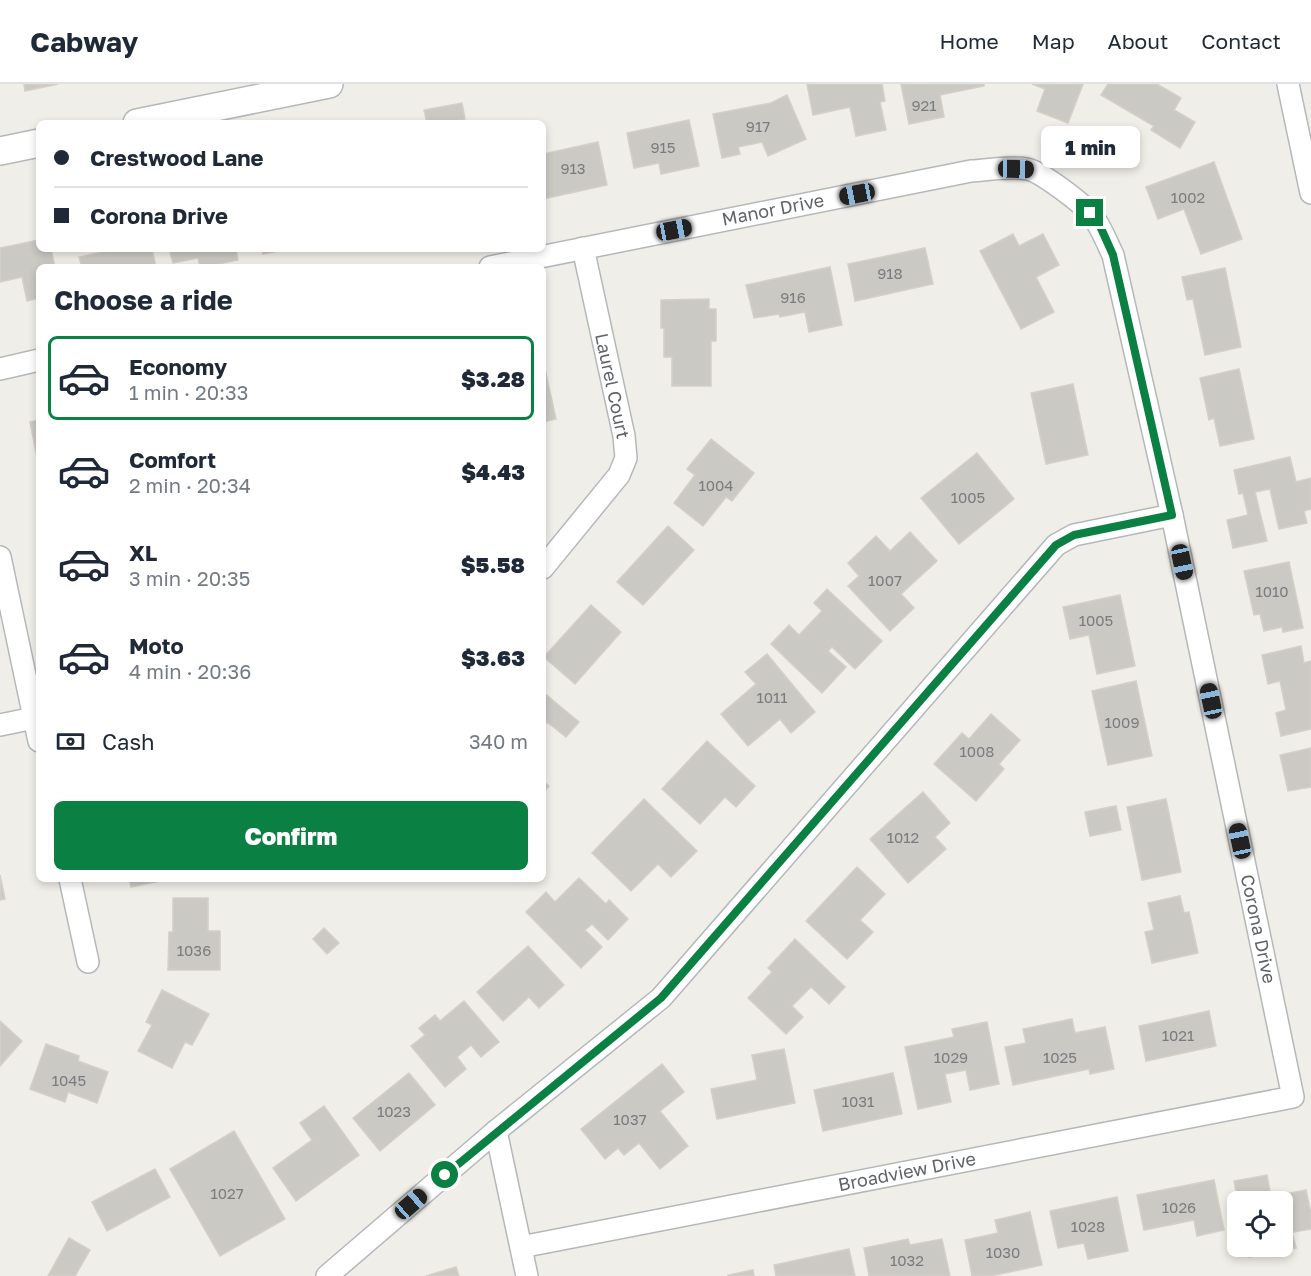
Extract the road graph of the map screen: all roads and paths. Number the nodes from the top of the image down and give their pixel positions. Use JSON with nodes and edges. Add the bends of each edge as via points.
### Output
{"nodes":[{"id":1,"x":329,"y":84,"type":"edge"},
{"id":2,"x":1288,"y":84,"type":"edge"},
{"id":3,"x":152,"y":120,"type":"edge"},
{"id":4,"x":36,"y":144,"type":"edge"},
{"id":5,"x":0,"y":151,"type":"edge"},
{"id":6,"x":1054,"y":184,"type":"joint"},
{"id":7,"x":1311,"y":193,"type":"edge"},
{"id":8,"x":583,"y":248,"type":"junction"},
{"id":9,"x":504,"y":264,"type":"edge"},
{"id":10,"x":36,"y":361,"type":"edge"},
{"id":11,"x":0,"y":369,"type":"edge"},
{"id":12,"x":1172,"y":515,"type":"junction"},
{"id":13,"x":0,"y":557,"type":"edge"},
{"id":14,"x":546,"y":564,"type":"edge"},
{"id":15,"x":34,"y":718,"type":"junction"},
{"id":16,"x":0,"y":725,"type":"edge"},
{"id":17,"x":36,"y":727,"type":"edge"},
{"id":18,"x":71,"y":882,"type":"edge"},
{"id":19,"x":88,"y":962,"type":"dead end"},
{"id":20,"x":1293,"y":1097,"type":"joint"},
{"id":21,"x":496,"y":1131,"type":"junction"},
{"id":22,"x":521,"y":1247,"type":"junction"},
{"id":23,"x":327,"y":1276,"type":"edge"},
{"id":24,"x":527,"y":1276,"type":"edge"}],
"edges":[{"from":1,"to":3,"type":"street"},
{"from":2,"to":7,"type":"street"},
{"from":4,"to":5,"type":"street"},
{"from":6,"to":8,"type":"street","name":"Manor Drive","via":[[1029,169],[971,171]]},
{"from":6,"to":12,"type":"street","name":"Corona Drive","via":[[1090,213],[1113,255]]},
{"from":8,"to":9,"type":"street","name":"Manor Drive"},
{"from":8,"to":14,"type":"street","name":"Laurel Court","via":[[626,458],[619,476]]},
{"from":10,"to":11,"type":"street"},
{"from":12,"to":20,"type":"street","name":"Corona Drive"},
{"from":12,"to":21,"type":"street","via":[[1074,535],[1056,545],[661,998]]},
{"from":13,"to":15,"type":"street"},
{"from":15,"to":16,"type":"street"},
{"from":15,"to":17,"type":"street"},
{"from":18,"to":19,"type":"street"},
{"from":20,"to":22,"type":"street","name":"Broadview Drive"},
{"from":21,"to":22,"type":"street"},
{"from":21,"to":23,"type":"street"},
{"from":22,"to":24,"type":"street"}]}
